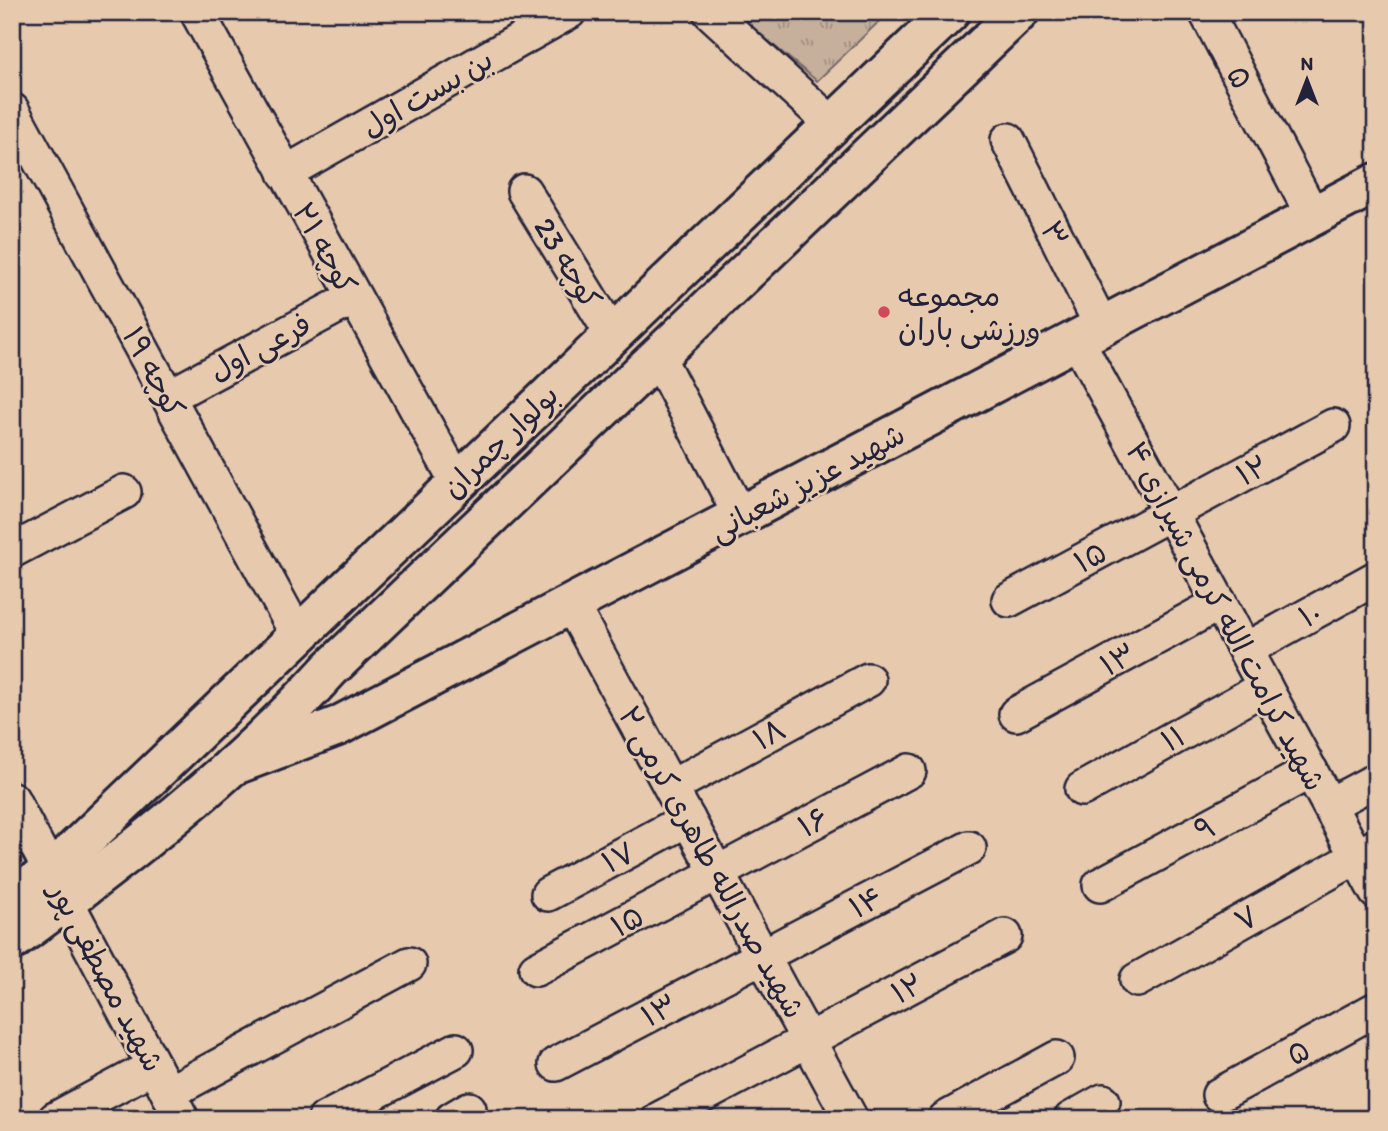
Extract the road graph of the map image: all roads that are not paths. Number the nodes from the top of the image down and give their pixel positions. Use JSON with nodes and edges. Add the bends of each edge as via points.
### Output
{"nodes":[{"id":1,"x":569,"y":12,"type":"edge"},
{"id":2,"x":710,"y":12,"type":"edge"},
{"id":3,"x":950,"y":12,"type":"edge"},
{"id":4,"x":1020,"y":12,"type":"edge"},
{"id":5,"x":1206,"y":12,"type":"edge"},
{"id":6,"x":206,"y":15,"type":"edge"},
{"id":7,"x":12,"y":110,"type":"edge"},
{"id":8,"x":832,"y":124,"type":"junction"},
{"id":9,"x":1008,"y":140,"type":"dead end"},
{"id":10,"x":285,"y":173,"type":"junction"},
{"id":11,"x":1376,"y":183,"type":"edge"},
{"id":12,"x":524,"y":191,"type":"dead end"},
{"id":13,"x":1313,"y":216,"type":"junction"},
{"id":14,"x":352,"y":298,"type":"junction"},
{"id":15,"x":612,"y":334,"type":"junction"},
{"id":16,"x":1090,"y":334,"type":"junction"},
{"id":17,"x":657,"y":357,"type":"junction"},
{"id":18,"x":168,"y":397,"type":"junction"},
{"id":19,"x":1333,"y":426,"type":"dead end"},
{"id":20,"x":457,"y":482,"type":"junction"},
{"id":21,"x":124,"y":492,"type":"dead end"},
{"id":22,"x":1171,"y":514,"type":"junction"},
{"id":23,"x":741,"y":517,"type":"junction"},
{"id":24,"x":12,"y":551,"type":"edge"},
{"id":25,"x":1376,"y":578,"type":"edge"},
{"id":26,"x":1009,"y":600,"type":"dead end"},
{"id":27,"x":1220,"y":603,"type":"junction"},
{"id":28,"x":572,"y":606,"type":"junction"},
{"id":29,"x":297,"y":634,"type":"junction"},
{"id":30,"x":1245,"y":650,"type":"junction"},
{"id":31,"x":868,"y":680,"type":"dead end"},
{"id":32,"x":1265,"y":687,"type":"junction"},
{"id":33,"x":1016,"y":714,"type":"dead end"},
{"id":34,"x":232,"y":766,"type":"junction"},
{"id":35,"x":909,"y":771,"type":"dead end"},
{"id":36,"x":1311,"y":771,"type":"junction"},
{"id":37,"x":1376,"y":780,"type":"edge"},
{"id":38,"x":671,"y":787,"type":"junction"},
{"id":39,"x":1082,"y":789,"type":"dead end"},
{"id":40,"x":12,"y":799,"type":"edge"},
{"id":41,"x":1329,"y":805,"type":"junction"},
{"id":42,"x":688,"y":819,"type":"junction"},
{"id":43,"x":969,"y":848,"type":"dead end"},
{"id":44,"x":1366,"y":851,"type":"edge"},
{"id":45,"x":717,"y":873,"type":"junction"},
{"id":46,"x":1100,"y":885,"type":"dead end"},
{"id":47,"x":59,"y":886,"type":"junction"},
{"id":48,"x":1376,"y":891,"type":"edge"},
{"id":49,"x":548,"y":894,"type":"dead end"},
{"id":50,"x":12,"y":897,"type":"edge"},
{"id":51,"x":1005,"y":936,"type":"dead end"},
{"id":52,"x":12,"y":941,"type":"edge"},
{"id":53,"x":763,"y":956,"type":"junction"},
{"id":54,"x":409,"y":964,"type":"dead end"},
{"id":55,"x":536,"y":969,"type":"dead end"},
{"id":56,"x":1136,"y":981,"type":"dead end"},
{"id":57,"x":1376,"y":1009,"type":"edge"},
{"id":58,"x":808,"y":1040,"type":"junction"},
{"id":59,"x":456,"y":1050,"type":"dead end"},
{"id":60,"x":1057,"y":1058,"type":"dead end"},
{"id":61,"x":556,"y":1064,"type":"dead end"},
{"id":62,"x":168,"y":1093,"type":"edge"},
{"id":63,"x":1219,"y":1095,"type":"dead end"},
{"id":64,"x":1103,"y":1101,"type":"dead end"},
{"id":65,"x":55,"y":1119,"type":"edge"},
{"id":66,"x":325,"y":1119,"type":"edge"},
{"id":67,"x":659,"y":1119,"type":"edge"},
{"id":68,"x":851,"y":1119,"type":"edge"},
{"id":69,"x":945,"y":1119,"type":"edge"},
{"id":70,"x":1071,"y":1119,"type":"edge"}],
"edges":[{"from":1,"to":10,"type":"street","name":"بن بست اول"},
{"from":2,"to":8,"type":"street"},
{"from":3,"to":8,"type":"main road","name":"بولوار چمران"},
{"from":4,"to":17,"type":"main road","name":"بولوار چمران"},
{"from":5,"to":13,"type":"street","name":"۵"},
{"from":6,"to":10,"type":"street","name":"کوچه ۲۱"},
{"from":7,"to":18,"type":"street","name":"کوچه ۱۹"},
{"from":8,"to":15,"type":"main road","name":"بولوار چمران"},
{"from":9,"to":16,"type":"street","name":"۳"},
{"from":10,"to":14,"type":"street","name":"کوچه ۲۱"},
{"from":11,"to":13,"type":"main road","name":"شهید عزیز شعبانی"},
{"from":12,"to":15,"type":"street","name":"کوچه 23"},
{"from":13,"to":16,"type":"main road","name":"شهید عزیز شعبانی"},
{"from":14,"to":18,"type":"street","name":"فرعی اول"},
{"from":14,"to":20,"type":"street","name":"کوچه ۲۱"},
{"from":15,"to":20,"type":"main road","name":"بولوار چمران"},
{"from":16,"to":22,"type":"street","name":"شهید کرامت الله کرمی شیرازی ۴"},
{"from":16,"to":23,"type":"main road","name":"شهید عزیز شعبانی"},
{"from":17,"to":23,"type":"street"},
{"from":17,"to":34,"type":"main road","name":"بولوار چمران"},
{"from":18,"to":29,"type":"street","name":"کوچه ۱۹"},
{"from":19,"to":22,"type":"street","name":"۱۲"},
{"from":20,"to":29,"type":"main road","name":"بولوار چمران"},
{"from":21,"to":24,"type":"street"},
{"from":22,"to":26,"type":"street","name":"۱۵"},
{"from":22,"to":27,"type":"street","name":"شهید کرامت الله کرمی شیرازی ۴"},
{"from":23,"to":28,"type":"main road","name":"شهید عزیز شعبانی"},
{"from":25,"to":30,"type":"street","name":"۱۰"},
{"from":27,"to":30,"type":"street","name":"شهید کرامت الله کرمی شیرازی ۴"},
{"from":27,"to":33,"type":"street","name":"۱۳"},
{"from":28,"to":34,"type":"main road","name":"شهید عزیز شعبانی","via":[[338,726]]},
{"from":28,"to":38,"type":"street","name":"شهید صدرالله طاهری کرمی ۲"},
{"from":29,"to":47,"type":"main road","name":"بولوار چمران"},
{"from":30,"to":32,"type":"street","name":"شهید کرامت الله کرمی شیرازی ۴"},
{"from":31,"to":38,"type":"street","name":"۱۸"},
{"from":32,"to":36,"type":"street","name":"شهید کرامت الله کرمی شیرازی ۴"},
{"from":32,"to":39,"type":"street","name":"۱۱"},
{"from":34,"to":47,"type":"main road"},
{"from":35,"to":45,"type":"street","name":"۱۶"},
{"from":36,"to":41,"type":"street","name":"شهید کرامت الله کرمی شیرازی ۴"},
{"from":36,"to":46,"type":"street","name":"۹"},
{"from":37,"to":41,"type":"street"},
{"from":38,"to":42,"type":"street","name":"شهید صدرالله طاهری کرمی ۲"},
{"from":40,"to":47,"type":"street","name":"شهید مصطفی پور"},
{"from":41,"to":44,"type":"street","name":"شهید کرامت الله کرمی شیرازی ۴"},
{"from":42,"to":45,"type":"street","name":"شهید صدرالله طاهری کرمی ۲"},
{"from":42,"to":49,"type":"street","name":"۱۷"},
{"from":43,"to":53,"type":"street","name":"۱۴"},
{"from":44,"to":48,"type":"street","name":"شهید کرامت الله کرمی شیرازی ۴"},
{"from":44,"to":56,"type":"street","name":"۷"},
{"from":45,"to":53,"type":"street","name":"شهید صدرالله طاهری کرمی ۲"},
{"from":45,"to":55,"type":"street","name":"۱۵"},
{"from":47,"to":50,"type":"main road"},
{"from":47,"to":52,"type":"main road"},
{"from":47,"to":62,"type":"street","name":"شهید مصطفی پور"},
{"from":51,"to":58,"type":"street","name":"۱۲"},
{"from":53,"to":58,"type":"street","name":"شهید صدرالله طاهری کرمی ۲"},
{"from":53,"to":61,"type":"street","name":"۱۳"},
{"from":54,"to":62,"type":"street"},
{"from":57,"to":63,"type":"street","name":"۵"},
{"from":58,"to":67,"type":"street"},
{"from":58,"to":68,"type":"street","name":"شهید صدرالله طاهری کرمی ۲"},
{"from":59,"to":66,"type":"street"},
{"from":60,"to":69,"type":"street"},
{"from":62,"to":65,"type":"street"},
{"from":64,"to":70,"type":"street"}]}
